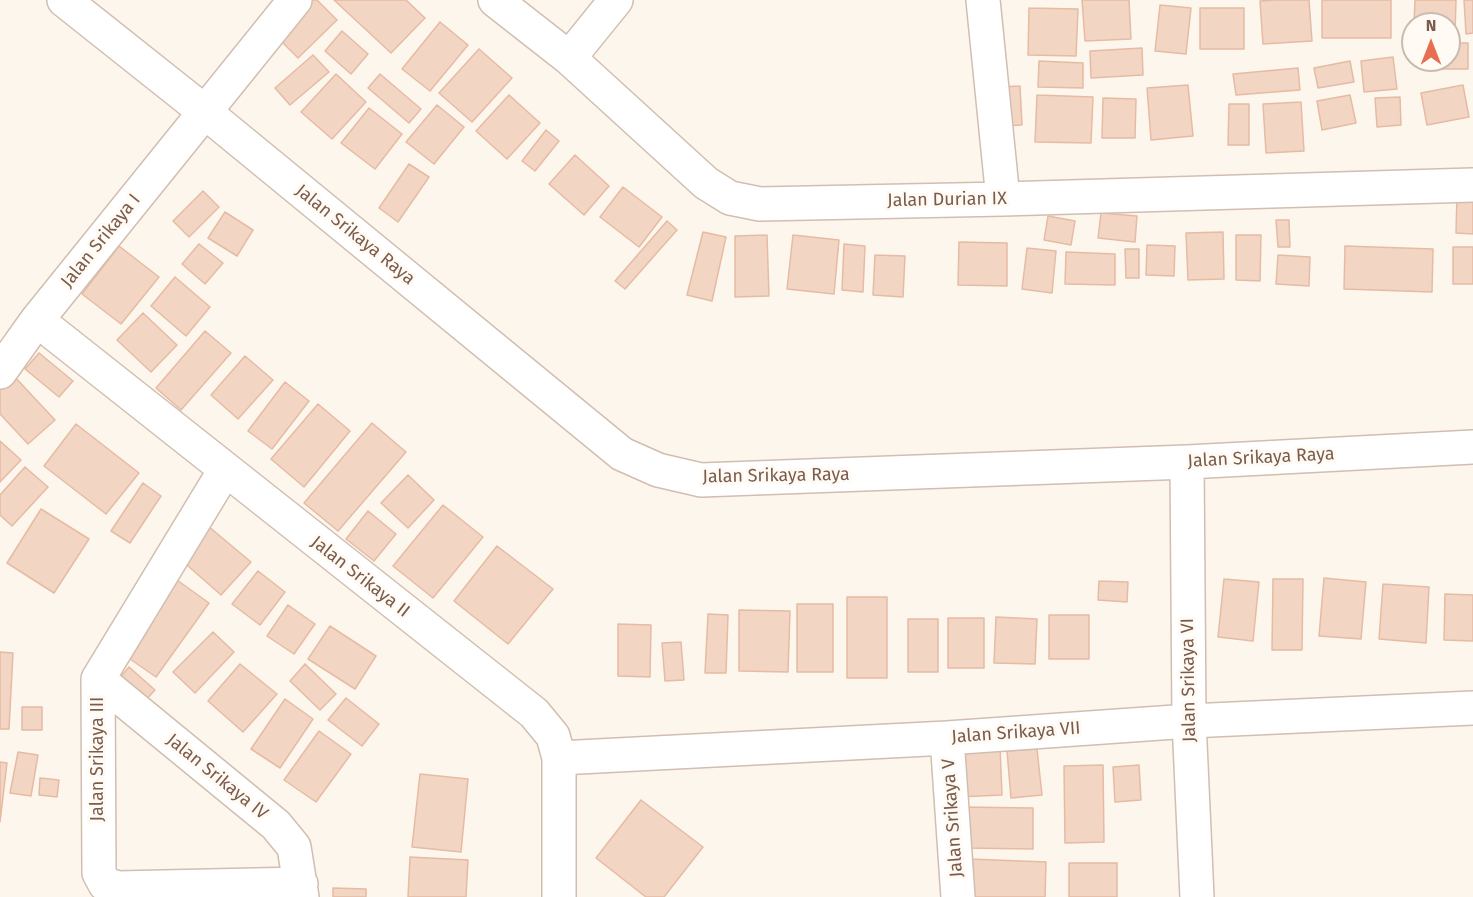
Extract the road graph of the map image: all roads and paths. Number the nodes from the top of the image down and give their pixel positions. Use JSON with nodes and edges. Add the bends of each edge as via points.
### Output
{"nodes":[{"id":1,"x":64,"y":0,"type":"edge"},
{"id":2,"x":295,"y":0,"type":"edge"},
{"id":3,"x":495,"y":0,"type":"edge"},
{"id":4,"x":616,"y":0,"type":"edge"},
{"id":5,"x":983,"y":0,"type":"edge"},
{"id":6,"x":569,"y":58,"type":"junction"},
{"id":7,"x":205,"y":112,"type":"junction"},
{"id":8,"x":1473,"y":185,"type":"edge"},
{"id":9,"x":1003,"y":199,"type":"junction"},
{"id":10,"x":20,"y":329,"type":"edge"},
{"id":11,"x":0,"y":372,"type":"edge"},
{"id":12,"x":1473,"y":447,"type":"edge"},
{"id":13,"x":1187,"y":462,"type":"junction"},
{"id":14,"x":225,"y":470,"type":"junction"},
{"id":15,"x":98,"y":679,"type":"junction"},
{"id":16,"x":1473,"y":708,"type":"edge"},
{"id":17,"x":1189,"y":721,"type":"junction"},
{"id":18,"x":947,"y":738,"type":"junction"},
{"id":19,"x":559,"y":758,"type":"junction"},
{"id":20,"x":301,"y":890,"type":"edge"},
{"id":21,"x":559,"y":897,"type":"edge"},
{"id":22,"x":958,"y":897,"type":"edge"},
{"id":23,"x":1197,"y":897,"type":"edge"}],
"edges":[{"from":1,"to":7,"type":"street","name":"Jalan Srikaya Raya"},
{"from":2,"to":7,"type":"street","name":"Jalan Srikaya I"},
{"from":3,"to":6,"type":"street","name":"Jalan Durian IX"},
{"from":4,"to":6,"type":"street"},
{"from":5,"to":9,"type":"street"},
{"from":6,"to":9,"type":"street","name":"Jalan Durian IX","via":[[706,183],[730,198],[760,204]]},
{"from":7,"to":10,"type":"street","name":"Jalan Srikaya I"},
{"from":7,"to":13,"type":"street","name":"Jalan Srikaya Raya","via":[[622,454],[658,470],[701,480]]},
{"from":8,"to":9,"type":"street","name":"Jalan Durian IX"},
{"from":10,"to":11,"type":"street","name":"Jalan Srikaya I"},
{"from":10,"to":14,"type":"street","name":"Jalan Srikaya II"},
{"from":12,"to":13,"type":"street","name":"Jalan Srikaya Raya"},
{"from":13,"to":17,"type":"street","name":"Jalan Srikaya VI"},
{"from":14,"to":15,"type":"street","name":"Jalan Srikaya III"},
{"from":14,"to":19,"type":"street","name":"Jalan Srikaya II","via":[[534,713],[553,736]]},
{"from":15,"to":20,"type":"street","name":"Jalan Srikaya IV","via":[[276,825],[294,847]]},
{"from":15,"to":20,"type":"street","name":"Jalan Srikaya III","via":[[99,873],[105,884],[118,888]]},
{"from":16,"to":17,"type":"street","name":"Jalan Srikaya VII"},
{"from":17,"to":18,"type":"street","name":"Jalan Srikaya VII"},
{"from":17,"to":23,"type":"street","name":"Jalan Srikaya VI"},
{"from":18,"to":19,"type":"street","name":"Jalan Srikaya VII"},
{"from":18,"to":22,"type":"street","name":"Jalan Srikaya V"},
{"from":19,"to":21,"type":"street","name":"Jalan Srikaya II"}]}
